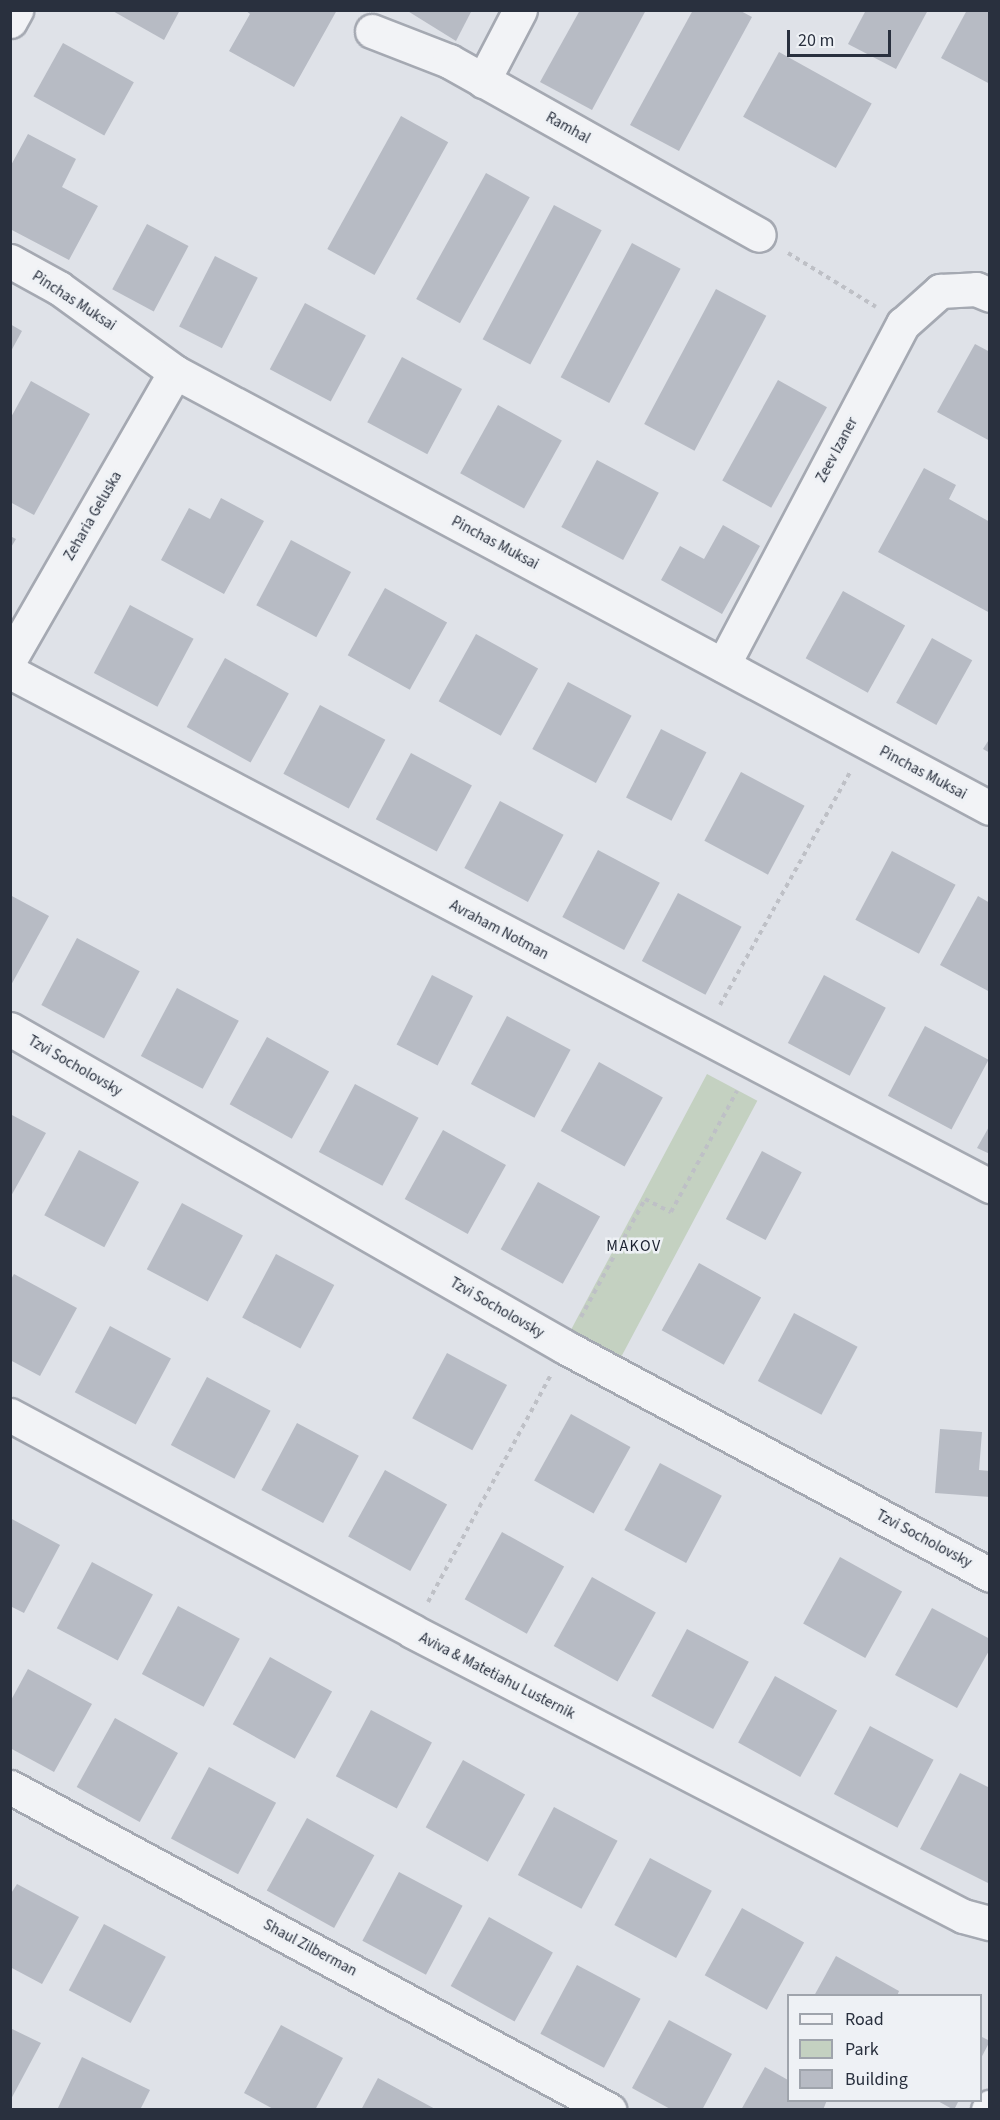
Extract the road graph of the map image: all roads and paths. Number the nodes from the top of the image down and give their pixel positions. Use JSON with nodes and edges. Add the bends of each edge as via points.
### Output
{"nodes":[{"id":1,"x":16,"y":10,"type":"edge"},
{"id":2,"x":520,"y":10,"type":"edge"},
{"id":3,"x":10,"y":21,"type":"edge"},
{"id":4,"x":372,"y":31,"type":"dead end"},
{"id":5,"x":483,"y":81,"type":"junction"},
{"id":6,"x":759,"y":235,"type":"joint"},
{"id":7,"x":10,"y":261,"type":"edge"},
{"id":8,"x":990,"y":295,"type":"edge"},
{"id":9,"x":903,"y":324,"type":"junction"},
{"id":10,"x":175,"y":372,"type":"junction"},
{"id":11,"x":10,"y":659,"type":"edge"},
{"id":12,"x":723,"y":665,"type":"junction"},
{"id":13,"x":10,"y":672,"type":"edge"},
{"id":14,"x":867,"y":742,"type":"junction"},
{"id":15,"x":990,"y":808,"type":"edge"},
{"id":16,"x":10,"y":1029,"type":"edge"},
{"id":17,"x":702,"y":1038,"type":"junction"},
{"id":18,"x":990,"y":1186,"type":"edge"},
{"id":19,"x":10,"y":1415,"type":"edge"},
{"id":20,"x":990,"y":1575,"type":"edge"},
{"id":21,"x":10,"y":1786,"type":"edge"},
{"id":22,"x":990,"y":1923,"type":"edge"},
{"id":23,"x":609,"y":2109,"type":"edge"}],
"edges":[{"from":1,"to":3,"type":"street"},
{"from":2,"to":5,"type":"street"},
{"from":4,"to":5,"type":"street","name":"Ramhal","via":[[449,61]]},
{"from":5,"to":6,"type":"street","name":"Ramhal"},
{"from":6,"to":9,"type":"path"},
{"from":7,"to":10,"type":"street","name":"Pinchas Muksai","via":[[59,288]]},
{"from":8,"to":9,"type":"street","name":"Zeev Izaner","via":[[976,289],[940,291]]},
{"from":9,"to":12,"type":"street","name":"Zeev Izaner"},
{"from":10,"to":11,"type":"street","name":"Zeharia Geluska"},
{"from":10,"to":12,"type":"street","name":"Pinchas Muksai"},
{"from":12,"to":14,"type":"street","name":"Pinchas Muksai"},
{"from":13,"to":17,"type":"street","name":"Avraham Notman"},
{"from":14,"to":15,"type":"street","name":"Pinchas Muksai"},
{"from":14,"to":17,"type":"path"},
{"from":16,"to":20,"type":"street","name":"Tzvi Socholovsky","via":[[565,1347]]},
{"from":17,"to":18,"type":"street","name":"Avraham Notman"},
{"from":19,"to":22,"type":"street","name":"Aviva & Matetiahu Lusternik","via":[[411,1631],[963,1916]]},
{"from":21,"to":23,"type":"street","name":"Shaul Zilberman"}]}
